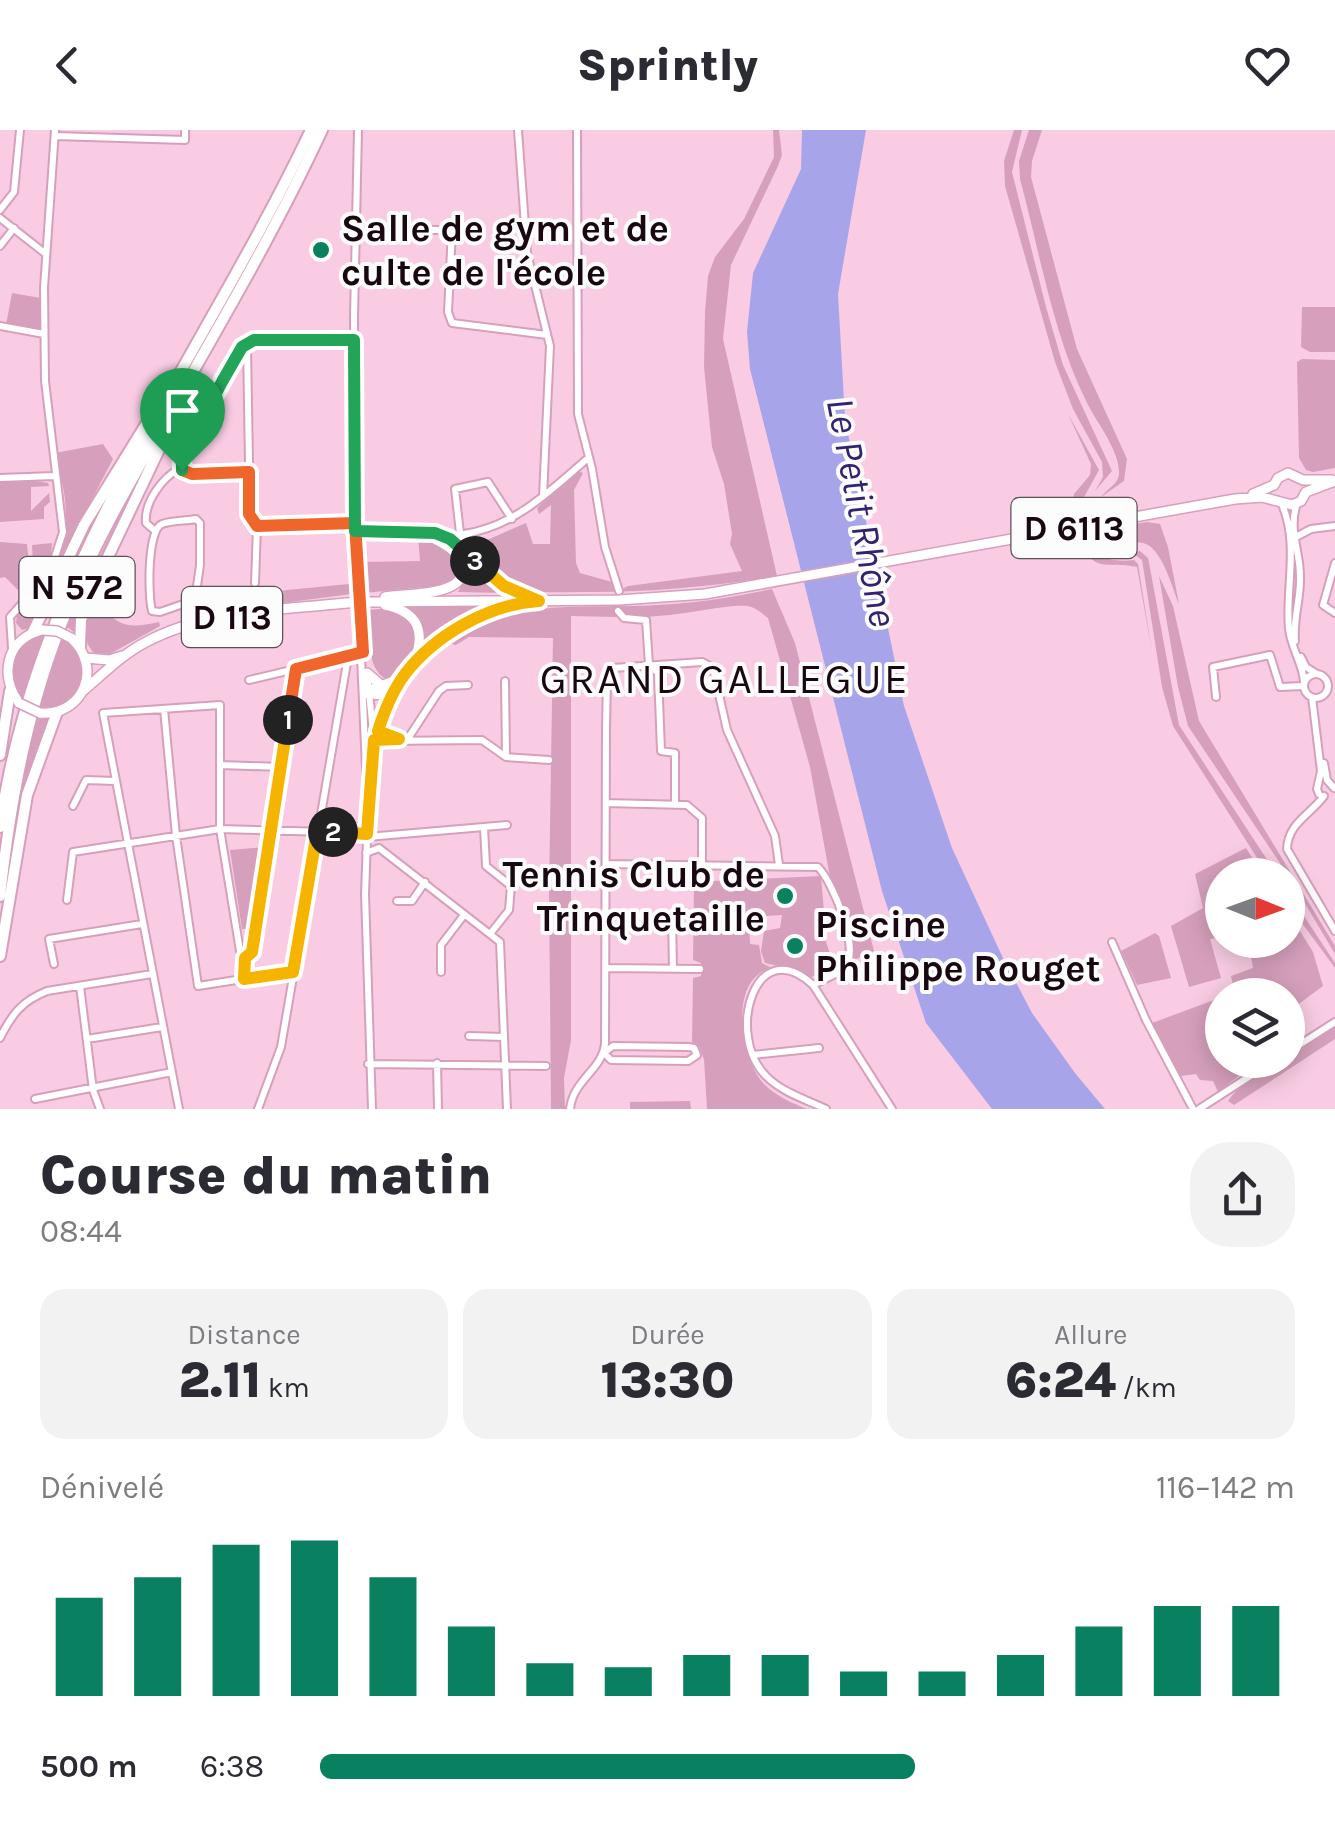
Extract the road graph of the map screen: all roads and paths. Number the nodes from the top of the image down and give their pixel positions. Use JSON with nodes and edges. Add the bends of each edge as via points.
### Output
{"nodes":[{"id":1,"x":20,"y":130,"type":"edge"},
{"id":2,"x":185,"y":130,"type":"edge"},
{"id":3,"x":311,"y":130,"type":"edge"},
{"id":4,"x":322,"y":130,"type":"edge"},
{"id":5,"x":358,"y":130,"type":"edge"},
{"id":6,"x":518,"y":130,"type":"edge"},
{"id":7,"x":577,"y":130,"type":"edge"},
{"id":8,"x":55,"y":133,"type":"edge"},
{"id":9,"x":0,"y":214,"type":"edge"},
{"id":10,"x":14,"y":228,"type":"junction"},
{"id":11,"x":355,"y":236,"type":"junction"},
{"id":12,"x":0,"y":246,"type":"edge"},
{"id":13,"x":47,"y":254,"type":"junction"},
{"id":14,"x":230,"y":307,"type":"junction"},
{"id":15,"x":0,"y":326,"type":"edge"},
{"id":16,"x":44,"y":334,"type":"junction"},
{"id":17,"x":547,"y":334,"type":"junction"},
{"id":18,"x":203,"y":336,"type":"junction"},
{"id":19,"x":354,"y":340,"type":"junction"},
{"id":20,"x":247,"y":346,"type":"junction"},
{"id":21,"x":587,"y":459,"type":"junction"},
{"id":22,"x":180,"y":468,"type":"junction"},
{"id":23,"x":249,"y":472,"type":"junction"},
{"id":24,"x":54,"y":476,"type":"junction"},
{"id":25,"x":0,"y":478,"type":"edge"},
{"id":26,"x":1303,"y":480,"type":"junction"},
{"id":27,"x":1335,"y":480,"type":"edge"},
{"id":28,"x":1274,"y":485,"type":"junction"},
{"id":29,"x":1306,"y":492,"type":"junction"},
{"id":30,"x":543,"y":496,"type":"junction"},
{"id":31,"x":1235,"y":499,"type":"junction"},
{"id":32,"x":1279,"y":500,"type":"junction"},
{"id":33,"x":1296,"y":504,"type":"junction"},
{"id":34,"x":512,"y":519,"type":"junction"},
{"id":35,"x":257,"y":526,"type":"junction"},
{"id":36,"x":1335,"y":526,"type":"edge"},
{"id":37,"x":355,"y":527,"type":"junction"},
{"id":38,"x":154,"y":530,"type":"junction"},
{"id":39,"x":1294,"y":539,"type":"junction"},
{"id":40,"x":464,"y":542,"type":"junction"},
{"id":41,"x":1335,"y":563,"type":"edge"},
{"id":42,"x":256,"y":583,"type":"dead end"},
{"id":43,"x":619,"y":590,"type":"dead end"},
{"id":44,"x":540,"y":601,"type":"junction"},
{"id":45,"x":368,"y":602,"type":"junction"},
{"id":46,"x":618,"y":611,"type":"dead end"},
{"id":47,"x":1335,"y":613,"type":"edge"},
{"id":48,"x":10,"y":624,"type":"junction"},
{"id":49,"x":33,"y":633,"type":"junction"},
{"id":50,"x":76,"y":642,"type":"junction"},
{"id":51,"x":363,"y":652,"type":"junction"},
{"id":52,"x":7,"y":653,"type":"edge"},
{"id":53,"x":124,"y":656,"type":"junction"},
{"id":54,"x":348,"y":657,"type":"junction"},
{"id":55,"x":86,"y":658,"type":"junction"},
{"id":56,"x":413,"y":665,"type":"junction"},
{"id":57,"x":649,"y":665,"type":"junction"},
{"id":58,"x":296,"y":669,"type":"junction"},
{"id":59,"x":367,"y":672,"type":"junction"},
{"id":60,"x":1317,"y":674,"type":"junction"},
{"id":61,"x":1326,"y":679,"type":"junction"},
{"id":62,"x":249,"y":680,"type":"dead end"},
{"id":63,"x":505,"y":681,"type":"dead end"},
{"id":64,"x":400,"y":682,"type":"junction"},
{"id":65,"x":5,"y":684,"type":"edge"},
{"id":66,"x":1304,"y":684,"type":"junction"},
{"id":67,"x":382,"y":686,"type":"junction"},
{"id":68,"x":468,"y":686,"type":"dead end"},
{"id":69,"x":1335,"y":686,"type":"edge"},
{"id":70,"x":84,"y":690,"type":"junction"},
{"id":71,"x":369,"y":692,"type":"junction"},
{"id":72,"x":1320,"y":696,"type":"junction"},
{"id":73,"x":1216,"y":697,"type":"dead end"},
{"id":74,"x":164,"y":709,"type":"junction"},
{"id":75,"x":57,"y":712,"type":"junction"},
{"id":76,"x":373,"y":733,"type":"junction"},
{"id":77,"x":403,"y":739,"type":"junction"},
{"id":78,"x":0,"y":755,"type":"edge"},
{"id":79,"x":506,"y":757,"type":"junction"},
{"id":80,"x":548,"y":760,"type":"dead end"},
{"id":81,"x":220,"y":765,"type":"junction"},
{"id":82,"x":282,"y":766,"type":"junction"},
{"id":83,"x":115,"y":781,"type":"junction"},
{"id":84,"x":1330,"y":784,"type":"edge"},
{"id":85,"x":1322,"y":795,"type":"junction"},
{"id":86,"x":606,"y":803,"type":"junction"},
{"id":87,"x":675,"y":805,"type":"junction"},
{"id":88,"x":73,"y":806,"type":"dead end"},
{"id":89,"x":507,"y":825,"type":"dead end"},
{"id":90,"x":484,"y":827,"type":"junction"},
{"id":91,"x":0,"y":828,"type":"edge"},
{"id":92,"x":220,"y":830,"type":"junction"},
{"id":93,"x":272,"y":830,"type":"junction"},
{"id":94,"x":317,"y":832,"type":"junction"},
{"id":95,"x":367,"y":835,"type":"junction"},
{"id":96,"x":176,"y":836,"type":"junction"},
{"id":97,"x":381,"y":836,"type":"junction"},
{"id":98,"x":127,"y":843,"type":"junction"},
{"id":99,"x":379,"y":848,"type":"junction"},
{"id":100,"x":366,"y":853,"type":"junction"},
{"id":101,"x":606,"y":864,"type":"junction"},
{"id":102,"x":702,"y":864,"type":"junction"},
{"id":103,"x":779,"y":865,"type":"junction"},
{"id":104,"x":425,"y":882,"type":"junction"},
{"id":105,"x":0,"y":896,"type":"edge"},
{"id":106,"x":67,"y":900,"type":"dead end"},
{"id":107,"x":397,"y":901,"type":"dead end"},
{"id":108,"x":464,"y":915,"type":"junction"},
{"id":109,"x":607,"y":916,"type":"junction"},
{"id":110,"x":142,"y":924,"type":"junction"},
{"id":111,"x":1335,"y":931,"type":"edge"},
{"id":112,"x":490,"y":934,"type":"junction"},
{"id":113,"x":1112,"y":942,"type":"dead end"},
{"id":114,"x":0,"y":956,"type":"edge"},
{"id":115,"x":245,"y":958,"type":"junction"},
{"id":116,"x":54,"y":964,"type":"dead end"},
{"id":117,"x":606,"y":968,"type":"junction"},
{"id":118,"x":673,"y":968,"type":"junction"},
{"id":119,"x":700,"y":969,"type":"dead end"},
{"id":120,"x":293,"y":972,"type":"junction"},
{"id":121,"x":440,"y":972,"type":"dead end"},
{"id":122,"x":152,"y":974,"type":"junction"},
{"id":123,"x":244,"y":979,"type":"junction"},
{"id":124,"x":813,"y":985,"type":"junction"},
{"id":125,"x":80,"y":986,"type":"junction"},
{"id":126,"x":1335,"y":1022,"type":"edge"},
{"id":127,"x":162,"y":1027,"type":"junction"},
{"id":128,"x":469,"y":1036,"type":"dead end"},
{"id":129,"x":0,"y":1038,"type":"edge"},
{"id":130,"x":504,"y":1038,"type":"junction"},
{"id":131,"x":86,"y":1039,"type":"junction"},
{"id":132,"x":1305,"y":1041,"type":"edge"},
{"id":133,"x":819,"y":1048,"type":"dead end"},
{"id":134,"x":604,"y":1052,"type":"junction"},
{"id":135,"x":753,"y":1054,"type":"junction"},
{"id":136,"x":436,"y":1063,"type":"junction"},
{"id":137,"x":368,"y":1064,"type":"junction"},
{"id":138,"x":505,"y":1064,"type":"junction"},
{"id":139,"x":546,"y":1066,"type":"dead end"},
{"id":140,"x":172,"y":1072,"type":"junction"},
{"id":141,"x":1246,"y":1078,"type":"edge"},
{"id":142,"x":93,"y":1090,"type":"junction"},
{"id":143,"x":34,"y":1099,"type":"dead end"},
{"id":144,"x":891,"y":1108,"type":"edge"},
{"id":145,"x":100,"y":1109,"type":"edge"},
{"id":146,"x":179,"y":1109,"type":"edge"},
{"id":147,"x":258,"y":1109,"type":"edge"},
{"id":148,"x":372,"y":1109,"type":"edge"},
{"id":149,"x":438,"y":1109,"type":"edge"},
{"id":150,"x":507,"y":1109,"type":"edge"},
{"id":151,"x":570,"y":1109,"type":"edge"},
{"id":152,"x":826,"y":1109,"type":"edge"},
{"id":153,"x":1196,"y":1109,"type":"edge"}],
"edges":[{"from":1,"to":9,"type":"street","via":[[14,192]]},
{"from":2,"to":8,"type":"street","via":[[184,140]]},
{"from":3,"to":18,"type":"highway","number":"N 572"},
{"from":4,"to":14,"type":"highway","number":"N 572"},
{"from":5,"to":11,"type":"street"},
{"from":6,"to":17,"type":"street","via":[[527,253]]},
{"from":7,"to":21,"type":"street","via":[[578,414]]},
{"from":8,"to":13,"type":"street"},
{"from":9,"to":10,"type":"street"},
{"from":10,"to":12,"type":"street"},
{"from":10,"to":13,"type":"street"},
{"from":11,"to":17,"type":"street","via":[[368,230],[452,230],[452,323]]},
{"from":11,"to":19,"type":"street"},
{"from":13,"to":16,"type":"street"},
{"from":14,"to":50,"type":"highway","via":[[107,555]]},
{"from":14,"to":105,"type":"highway","number":"N 572","via":[[110,518],[63,620],[25,738]]},
{"from":15,"to":16,"type":"street"},
{"from":16,"to":24,"type":"street"},
{"from":17,"to":30,"type":"street"},
{"from":18,"to":49,"type":"highway","via":[[84,526]]},
{"from":18,"to":91,"type":"highway","number":"N 572","via":[[63,600],[17,738]]},
{"from":19,"to":20,"type":"street","via":[[254,340]]},
{"from":19,"to":37,"type":"street"},
{"from":20,"to":22,"type":"street","via":[[209,403]]},
{"from":20,"to":23,"type":"street"},
{"from":21,"to":30,"type":"street"},
{"from":21,"to":43,"type":"street"},
{"from":22,"to":23,"type":"street","via":[[192,474]]},
{"from":22,"to":38,"type":"street","via":[[163,480],[145,512]]},
{"from":23,"to":35,"type":"street","via":[[249,514]]},
{"from":24,"to":25,"type":"street"},
{"from":24,"to":48,"type":"street","via":[[63,518],[59,548]]},
{"from":26,"to":27,"type":"main road"},
{"from":26,"to":28,"type":"main road","via":[[1288,473]]},
{"from":26,"to":29,"type":"main road"},
{"from":27,"to":29,"type":"main road"},
{"from":28,"to":31,"type":"main road","number":"D 6113"},
{"from":28,"to":32,"type":"main road"},
{"from":29,"to":33,"type":"main road"},
{"from":30,"to":34,"type":"street"},
{"from":31,"to":32,"type":"main road","number":"D 6113"},
{"from":31,"to":44,"type":"main road","number":"D 6113","via":[[705,594]]},
{"from":32,"to":33,"type":"main road"},
{"from":32,"to":66,"type":"street","via":[[1292,571],[1289,625]]},
{"from":33,"to":39,"type":"street"},
{"from":34,"to":40,"type":"street"},
{"from":34,"to":40,"type":"street","via":[[488,482],[454,489]]},
{"from":35,"to":37,"type":"street"},
{"from":35,"to":42,"type":"street"},
{"from":36,"to":39,"type":"street","via":[[1312,528]]},
{"from":37,"to":40,"type":"main road"},
{"from":37,"to":51,"type":"street"},
{"from":38,"to":38,"type":"street","via":[[150,607],[160,612],[194,600],[200,523],[160,524]]},
{"from":39,"to":60,"type":"street","via":[[1300,576],[1295,639],[1306,667]]},
{"from":40,"to":44,"type":"main road","via":[[504,586]]},
{"from":40,"to":45,"type":"main road","via":[[463,571],[453,587]]},
{"from":41,"to":47,"type":"street","via":[[1323,605]]},
{"from":44,"to":45,"type":"main road","number":"D 113"},
{"from":44,"to":56,"type":"main road","via":[[476,618]]},
{"from":45,"to":53,"type":"main road","number":"D 113","bridge":true,"via":[[196,623]]},
{"from":45,"to":56,"type":"main road","via":[[415,618],[421,641]]},
{"from":46,"to":57,"type":"street","via":[[646,620]]},
{"from":48,"to":49,"type":"street"},
{"from":48,"to":52,"type":"street"},
{"from":49,"to":50,"type":"main road","bridge":true,"via":[[57,631]]},
{"from":49,"to":52,"type":"main road"},
{"from":50,"to":55,"type":"main road"},
{"from":51,"to":54,"type":"street"},
{"from":51,"to":59,"type":"street"},
{"from":51,"to":71,"type":"street"},
{"from":52,"to":65,"type":"main road"},
{"from":53,"to":55,"type":"main road","number":"D 113"},
{"from":53,"to":70,"type":"main road","number":"D 113"},
{"from":54,"to":58,"type":"street"},
{"from":54,"to":94,"type":"street"},
{"from":55,"to":70,"type":"main road"},
{"from":56,"to":64,"type":"main road"},
{"from":57,"to":86,"type":"street","via":[[613,668],[607,678]]},
{"from":57,"to":87,"type":"street","via":[[658,673],[661,750],[675,753]]},
{"from":57,"to":103,"type":"street","via":[[702,662],[713,668],[727,730],[775,836]]},
{"from":58,"to":62,"type":"street"},
{"from":58,"to":82,"type":"street"},
{"from":59,"to":67,"type":"main road"},
{"from":59,"to":71,"type":"street"},
{"from":60,"to":61,"type":"street"},
{"from":60,"to":66,"type":"street"},
{"from":61,"to":69,"type":"street"},
{"from":61,"to":72,"type":"street"},
{"from":63,"to":79,"type":"street"},
{"from":64,"to":67,"type":"main road"},
{"from":64,"to":71,"type":"main road","via":[[388,694]]},
{"from":64,"to":76,"type":"main road"},
{"from":65,"to":75,"type":"main road","bridge":true,"via":[[19,703]]},
{"from":65,"to":78,"type":"highway"},
{"from":66,"to":72,"type":"street"},
{"from":66,"to":73,"type":"street","via":[[1280,687],[1270,655],[1212,667]]},
{"from":67,"to":71,"type":"main road"},
{"from":68,"to":77,"type":"street","via":[[439,691]]},
{"from":69,"to":72,"type":"street"},
{"from":70,"to":75,"type":"main road"},
{"from":71,"to":76,"type":"street"},
{"from":72,"to":84,"type":"street"},
{"from":74,"to":81,"type":"street","via":[[220,705]]},
{"from":74,"to":83,"type":"street","via":[[103,713]]},
{"from":74,"to":96,"type":"street"},
{"from":75,"to":114,"type":"highway","via":[[28,795]]},
{"from":76,"to":77,"type":"street"},
{"from":76,"to":95,"type":"street"},
{"from":77,"to":79,"type":"street","via":[[482,740]]},
{"from":79,"to":80,"type":"street"},
{"from":81,"to":82,"type":"street"},
{"from":81,"to":92,"type":"street"},
{"from":82,"to":93,"type":"street"},
{"from":83,"to":88,"type":"street","via":[[86,780]]},
{"from":83,"to":98,"type":"street"},
{"from":84,"to":85,"type":"street","via":[[1332,793]]},
{"from":84,"to":85,"type":"street","via":[[1317,789]]},
{"from":85,"to":111,"type":"street","via":[[1294,825],[1287,849]]},
{"from":86,"to":87,"type":"street"},
{"from":86,"to":101,"type":"street"},
{"from":87,"to":102,"type":"street","via":[[687,805],[702,818]]},
{"from":89,"to":90,"type":"street"},
{"from":90,"to":97,"type":"street"},
{"from":90,"to":112,"type":"street","via":[[486,866],[511,886],[509,910]]},
{"from":92,"to":93,"type":"street"},
{"from":92,"to":96,"type":"street"},
{"from":92,"to":115,"type":"street"},
{"from":93,"to":94,"type":"street"},
{"from":93,"to":115,"type":"street","via":[[252,952]]},
{"from":94,"to":95,"type":"street"},
{"from":94,"to":120,"type":"street"},
{"from":95,"to":97,"type":"street"},
{"from":95,"to":100,"type":"street"},
{"from":96,"to":98,"type":"street"},
{"from":96,"to":123,"type":"street","via":[[198,986]]},
{"from":97,"to":99,"type":"street"},
{"from":98,"to":106,"type":"street","via":[[74,852]]},
{"from":98,"to":110,"type":"street"},
{"from":99,"to":100,"type":"street"},
{"from":99,"to":104,"type":"street"},
{"from":100,"to":137,"type":"street"},
{"from":101,"to":102,"type":"street"},
{"from":101,"to":109,"type":"street"},
{"from":102,"to":103,"type":"street"},
{"from":103,"to":124,"type":"street","via":[[818,867],[826,875],[850,941],[850,960]]},
{"from":104,"to":107,"type":"street","via":[[412,900]]},
{"from":104,"to":108,"type":"street"},
{"from":108,"to":112,"type":"street"},
{"from":108,"to":121,"type":"street","via":[[441,945]]},
{"from":109,"to":117,"type":"street"},
{"from":109,"to":118,"type":"street","via":[[675,917]]},
{"from":110,"to":116,"type":"street","via":[[49,940]]},
{"from":110,"to":122,"type":"street"},
{"from":112,"to":130,"type":"street","via":[[500,942]]},
{"from":113,"to":153,"type":"street"},
{"from":115,"to":123,"type":"street"},
{"from":117,"to":118,"type":"street"},
{"from":117,"to":134,"type":"street"},
{"from":118,"to":119,"type":"street"},
{"from":120,"to":123,"type":"street"},
{"from":120,"to":147,"type":"street","via":[[281,1047]]},
{"from":122,"to":125,"type":"street"},
{"from":122,"to":127,"type":"street"},
{"from":124,"to":135,"type":"street","via":[[792,972],[775,972],[753,988],[746,1016]]},
{"from":124,"to":144,"type":"street"},
{"from":125,"to":129,"type":"street","via":[[21,1004]]},
{"from":125,"to":131,"type":"street"},
{"from":126,"to":132,"type":"street"},
{"from":127,"to":131,"type":"street"},
{"from":127,"to":140,"type":"street"},
{"from":128,"to":130,"type":"street"},
{"from":130,"to":138,"type":"street"},
{"from":131,"to":142,"type":"street"},
{"from":133,"to":135,"type":"street"},
{"from":134,"to":134,"type":"street","via":[[611,1060],[698,1055],[688,1047],[613,1046]]},
{"from":134,"to":151,"type":"street","via":[[573,1091]]},
{"from":135,"to":152,"type":"street","via":[[763,1074],[786,1092]]},
{"from":136,"to":137,"type":"street"},
{"from":136,"to":138,"type":"street"},
{"from":136,"to":149,"type":"street"},
{"from":137,"to":148,"type":"street"},
{"from":138,"to":139,"type":"street"},
{"from":138,"to":150,"type":"street"},
{"from":140,"to":142,"type":"street"},
{"from":140,"to":146,"type":"street"},
{"from":141,"to":153,"type":"street"},
{"from":142,"to":143,"type":"street"},
{"from":142,"to":145,"type":"street"}]}
